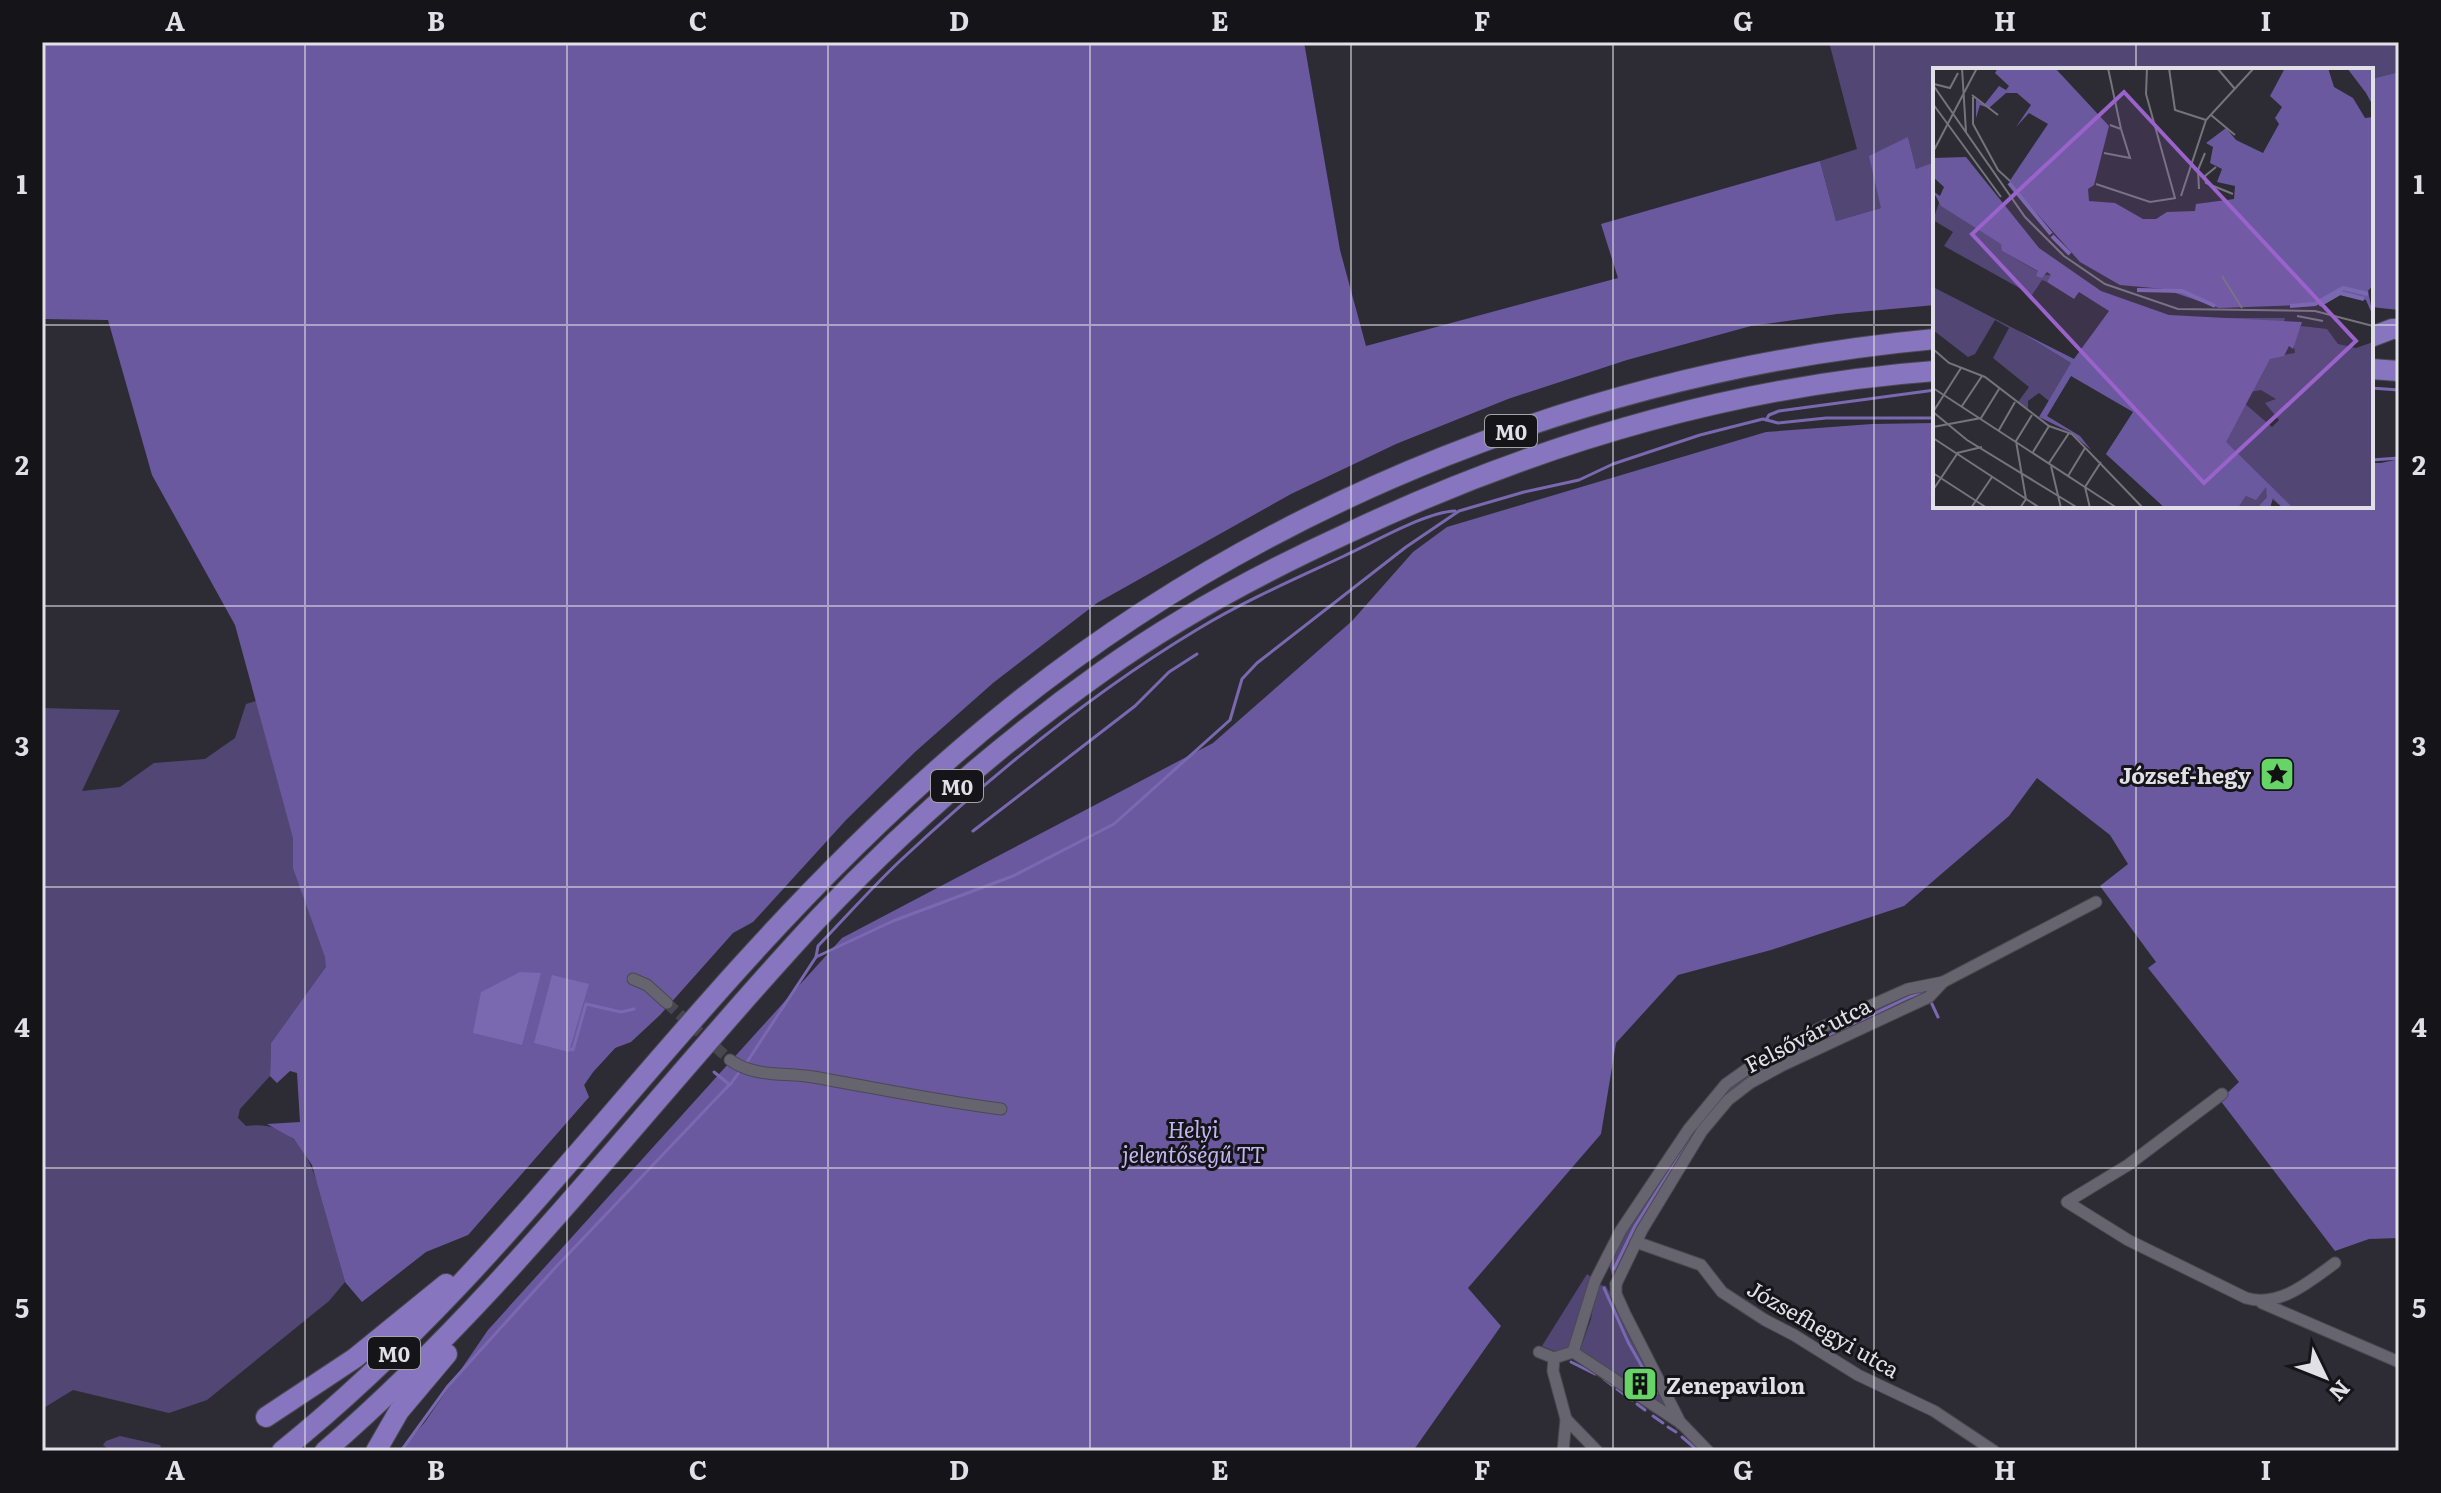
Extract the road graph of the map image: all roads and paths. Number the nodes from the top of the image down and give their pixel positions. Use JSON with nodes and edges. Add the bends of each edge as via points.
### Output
{"nodes":[{"id":1,"x":2399,"y":329,"type":"edge"},
{"id":2,"x":2373,"y":336,"type":"edge"},
{"id":3,"x":2373,"y":337,"type":"edge"},
{"id":4,"x":1933,"y":339,"type":"edge"},
{"id":5,"x":2399,"y":341,"type":"edge"},
{"id":6,"x":2373,"y":369,"type":"edge"},
{"id":7,"x":1933,"y":371,"type":"edge"},
{"id":8,"x":2399,"y":371,"type":"edge"},
{"id":9,"x":2096,"y":902,"type":"dead end"},
{"id":10,"x":633,"y":979,"type":"dead end"},
{"id":11,"x":1943,"y":982,"type":"junction"},
{"id":12,"x":667,"y":1003,"type":"tunnel mouth"},
{"id":13,"x":739,"y":1066,"type":"tunnel mouth"},
{"id":14,"x":2222,"y":1094,"type":"dead end"},
{"id":15,"x":1001,"y":1109,"type":"dead end"},
{"id":16,"x":1636,"y":1242,"type":"junction"},
{"id":17,"x":496,"y":1245,"type":"junction"},
{"id":18,"x":2335,"y":1263,"type":"dead end"},
{"id":19,"x":1604,"y":1279,"type":"junction"},
{"id":20,"x":490,"y":1292,"type":"junction"},
{"id":21,"x":2262,"y":1303,"type":"junction"},
{"id":22,"x":1539,"y":1352,"type":"dead end"},
{"id":23,"x":1573,"y":1352,"type":"junction"},
{"id":24,"x":1554,"y":1358,"type":"junction"},
{"id":25,"x":2399,"y":1362,"type":"edge"},
{"id":26,"x":266,"y":1417,"type":"dead end"},
{"id":27,"x":1566,"y":1419,"type":"junction"},
{"id":28,"x":1682,"y":1424,"type":"junction"},
{"id":29,"x":282,"y":1451,"type":"edge"},
{"id":30,"x":325,"y":1451,"type":"edge"},
{"id":31,"x":376,"y":1451,"type":"edge"},
{"id":32,"x":1563,"y":1451,"type":"edge"},
{"id":33,"x":1597,"y":1451,"type":"edge"},
{"id":34,"x":1708,"y":1451,"type":"edge"},
{"id":35,"x":1994,"y":1451,"type":"edge"}],
"edges":[{"from":1,"to":2,"type":"highway"},
{"from":3,"to":5,"type":"highway"},
{"from":4,"to":17,"type":"highway","number":"M0","via":[[1744,367],[1572,411],[1382,482],[1215,566],[1011,707],[891,810],[738,969]]},
{"from":6,"to":8,"type":"highway"},
{"from":7,"to":20,"type":"highway","number":"M0","via":[[1738,400],[1526,458],[1393,511],[1179,621],[1037,720],[864,872],[759,983]]},
{"from":9,"to":11,"type":"street","name":"Felsővár utca"},
{"from":10,"to":12,"type":"street"},
{"from":11,"to":16,"type":"street","name":"Felsővár utca","via":[[1929,997],[1783,1065],[1728,1100],[1702,1131]]},
{"from":11,"to":19,"type":"street","name":"Felsővár utca","via":[[1908,989],[1820,1028],[1726,1084],[1621,1230]]},
{"from":13,"to":15,"type":"street"},
{"from":14,"to":21,"type":"street","via":[[2139,1157],[2067,1202],[2140,1246]]},
{"from":16,"to":19,"type":"street","name":"Felsővár utca"},
{"from":16,"to":35,"type":"street","name":"Józsefhegyi utca","via":[[1701,1265],[1722,1292],[1765,1320],[1858,1375],[1934,1411]]},
{"from":17,"to":26,"type":"highway","via":[[374,1344]]},
{"from":17,"to":29,"type":"highway","number":"M0","via":[[400,1347]]},
{"from":18,"to":21,"type":"street","via":[[2289,1293]]},
{"from":19,"to":23,"type":"street","name":"Felsővár utca"},
{"from":19,"to":28,"type":"street"},
{"from":20,"to":30,"type":"highway","number":"M0"},
{"from":20,"to":31,"type":"highway","via":[[474,1324],[399,1411]]},
{"from":21,"to":25,"type":"street"},
{"from":22,"to":24,"type":"street"},
{"from":23,"to":24,"type":"street"},
{"from":23,"to":28,"type":"street"},
{"from":24,"to":27,"type":"street"},
{"from":27,"to":32,"type":"street"},
{"from":27,"to":33,"type":"street"},
{"from":28,"to":34,"type":"street"}]}
